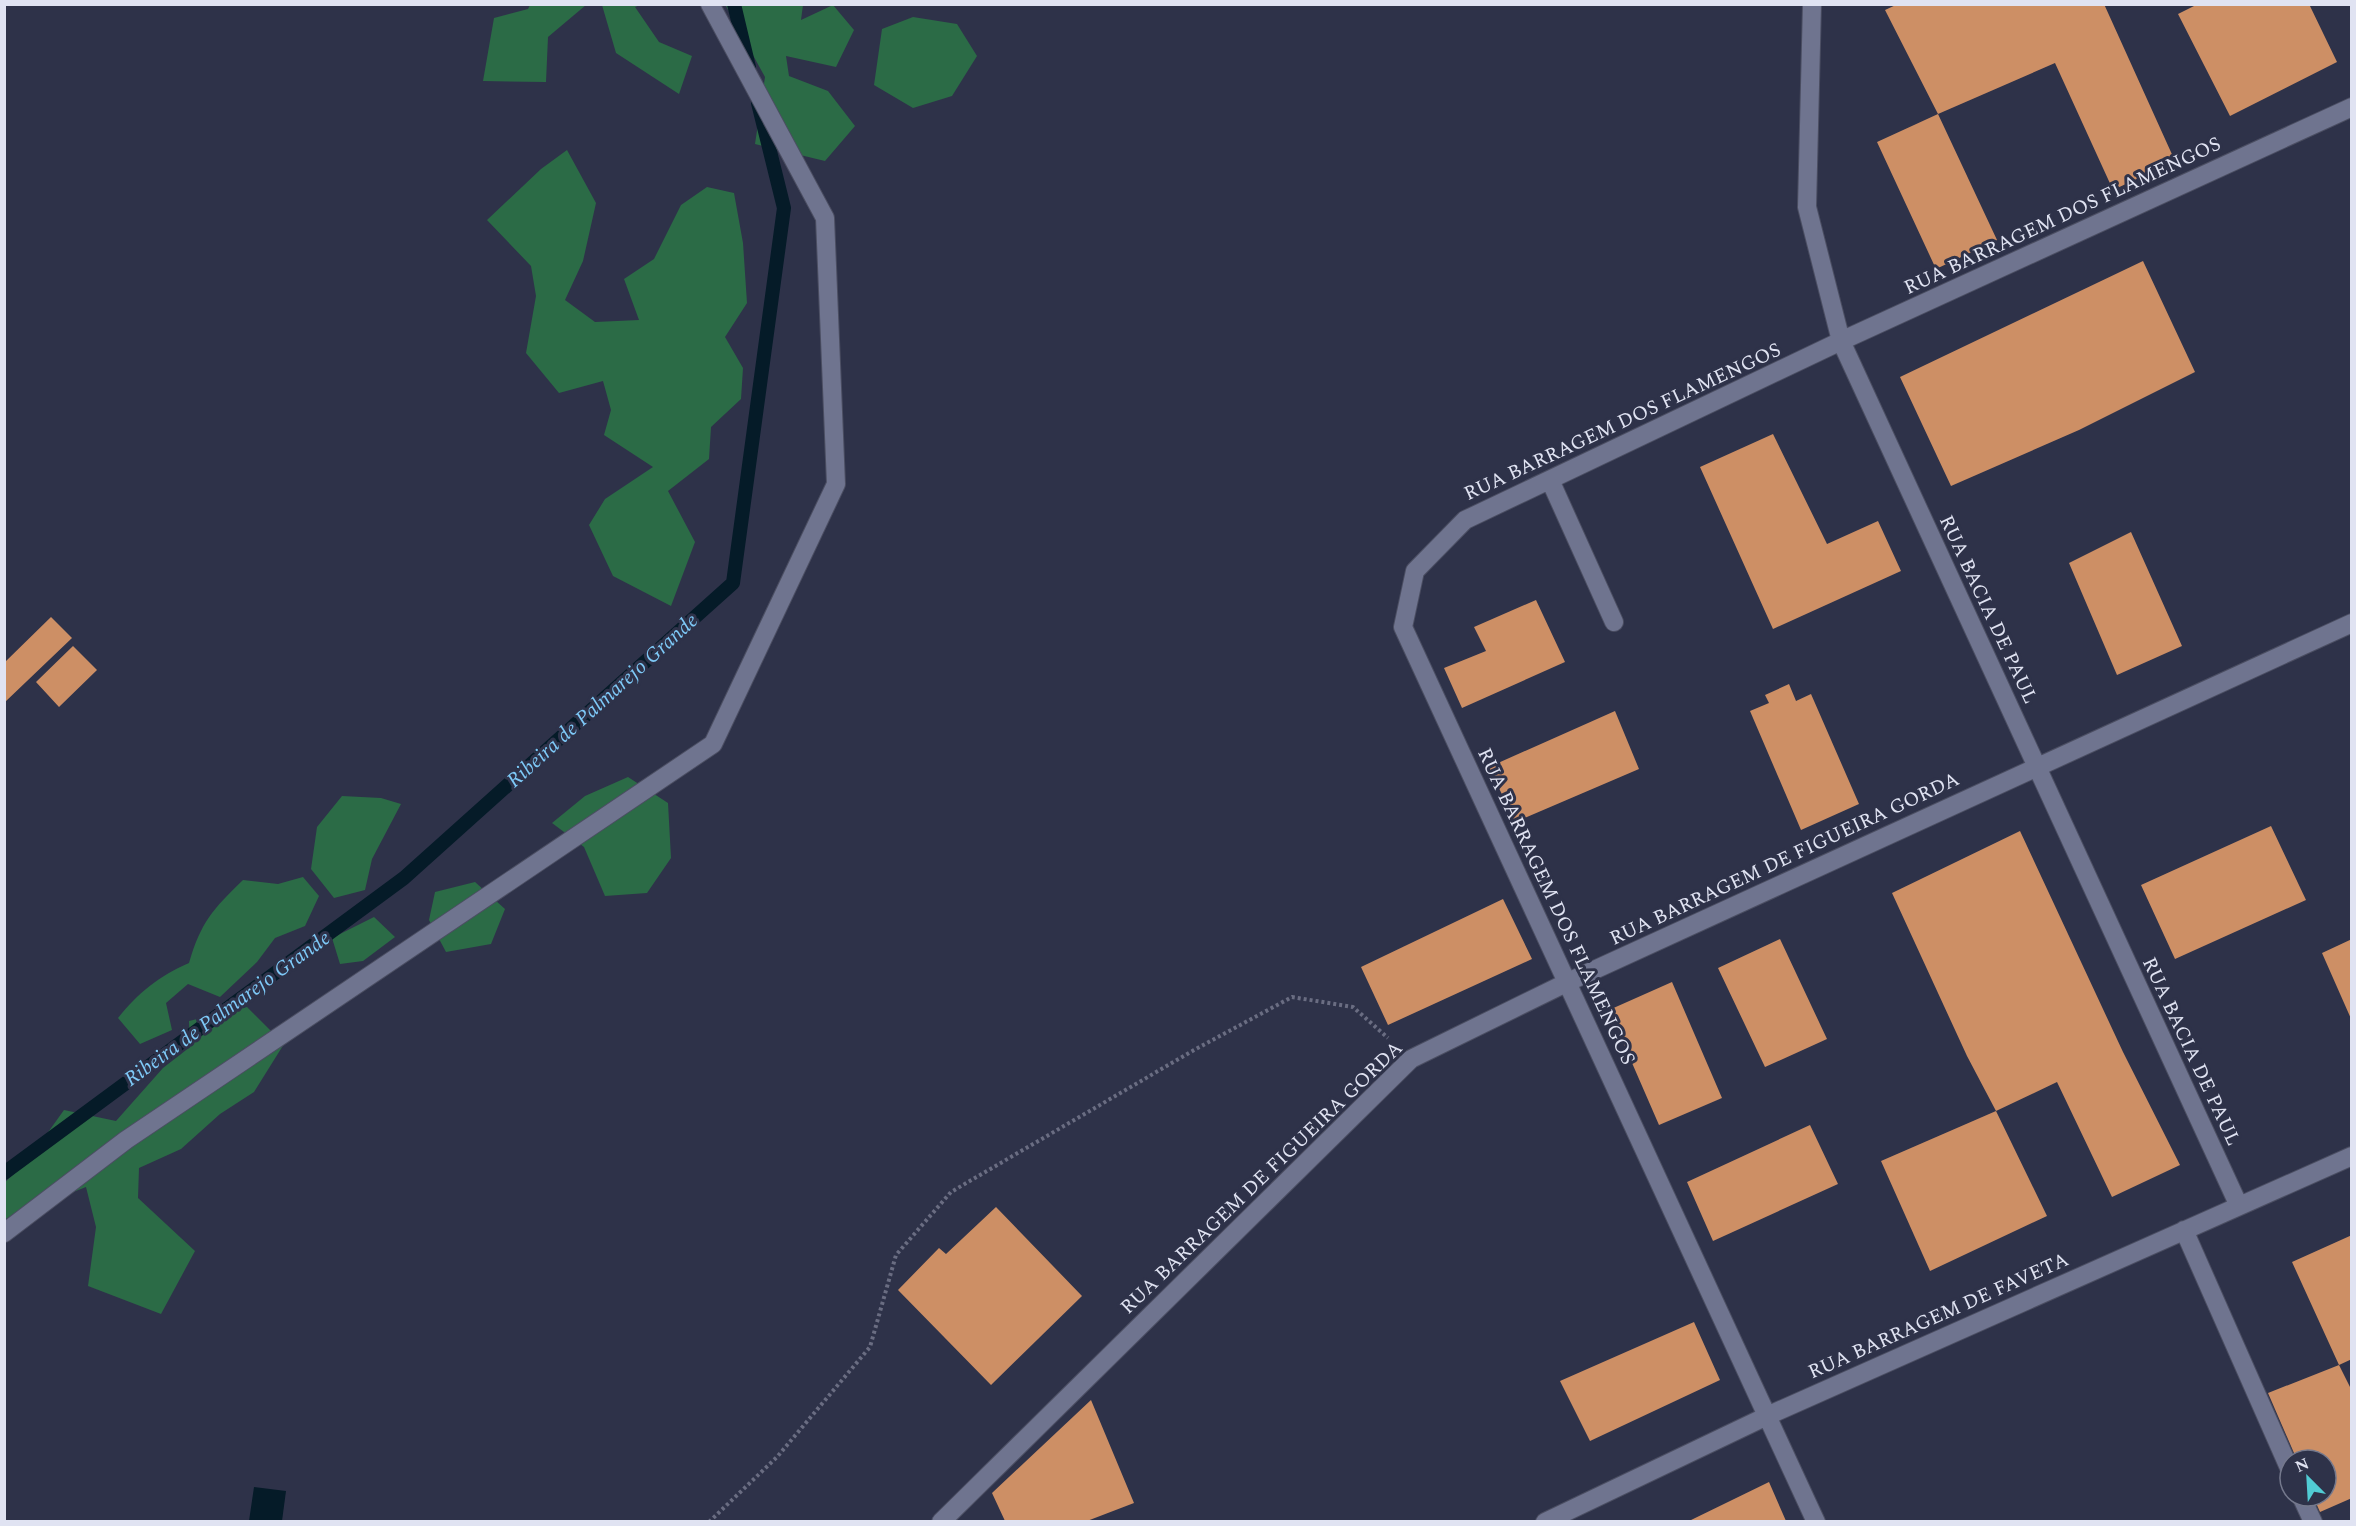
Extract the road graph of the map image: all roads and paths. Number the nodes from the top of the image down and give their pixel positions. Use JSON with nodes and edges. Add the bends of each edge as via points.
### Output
{"nodes":[{"id":1,"x":710,"y":4,"type":"edge"},
{"id":2,"x":1812,"y":4,"type":"edge"},
{"id":3,"x":2352,"y":107,"type":"edge"},
{"id":4,"x":1841,"y":341,"type":"junction"},
{"id":5,"x":1550,"y":480,"type":"junction"},
{"id":6,"x":1614,"y":622,"type":"dead end"},
{"id":7,"x":2352,"y":623,"type":"edge"},
{"id":8,"x":2036,"y":767,"type":"junction"},
{"id":9,"x":1568,"y":982,"type":"junction"},
{"id":10,"x":1411,"y":1059,"type":"junction"},
{"id":11,"x":2352,"y":1156,"type":"edge"},
{"id":12,"x":2239,"y":1206,"type":"junction"},
{"id":13,"x":2184,"y":1230,"type":"junction"},
{"id":14,"x":4,"y":1233,"type":"edge"},
{"id":15,"x":1767,"y":1416,"type":"junction"},
{"id":16,"x":2280,"y":1448,"type":"edge"},
{"id":17,"x":709,"y":1521,"type":"edge"},
{"id":18,"x":941,"y":1521,"type":"edge"},
{"id":19,"x":1545,"y":1521,"type":"edge"},
{"id":20,"x":1816,"y":1521,"type":"edge"}],
"edges":[{"from":1,"to":14,"type":"street","via":[[825,218],[836,484],[712,744],[126,1140]]},
{"from":2,"to":4,"type":"street","name":"RUA BACIA DE PAUL","via":[[1807,207]]},
{"from":3,"to":4,"type":"street","name":"RUA BARRAGEM DOS FLAMENGOS"},
{"from":4,"to":5,"type":"street","name":"RUA BARRAGEM DOS FLAMENGOS"},
{"from":4,"to":8,"type":"street","name":"RUA BACIA DE PAUL"},
{"from":5,"to":6,"type":"street"},
{"from":5,"to":9,"type":"street","name":"RUA BARRAGEM DOS FLAMENGOS","via":[[1465,520],[1416,571],[1403,627]]},
{"from":7,"to":8,"type":"street","name":"RUA BARRAGEM DE FIGUEIRA GORDA"},
{"from":8,"to":9,"type":"street","name":"RUA BARRAGEM DE FIGUEIRA GORDA"},
{"from":8,"to":12,"type":"street","name":"RUA BACIA DE PAUL"},
{"from":9,"to":10,"type":"street","name":"RUA BARRAGEM DE FIGUEIRA GORDA"},
{"from":9,"to":15,"type":"street","name":"RUA BARRAGEM DOS FLAMENGOS"},
{"from":10,"to":17,"type":"path","via":[[1353,1007],[1292,997],[951,1192],[896,1255],[870,1347],[777,1457]]},
{"from":10,"to":18,"type":"street","name":"RUA BARRAGEM DE FIGUEIRA GORDA"},
{"from":11,"to":12,"type":"street","name":"RUA BARRAGEM DE FAVETA"},
{"from":12,"to":13,"type":"street","name":"RUA BARRAGEM DE FAVETA"},
{"from":13,"to":15,"type":"street","name":"RUA BARRAGEM DE FAVETA"},
{"from":13,"to":16,"type":"street"},
{"from":15,"to":19,"type":"street","name":"RUA BARRAGEM DE FAVETA"},
{"from":15,"to":20,"type":"street","name":"RUA BARRAGEM DOS FLAMENGOS"}]}
